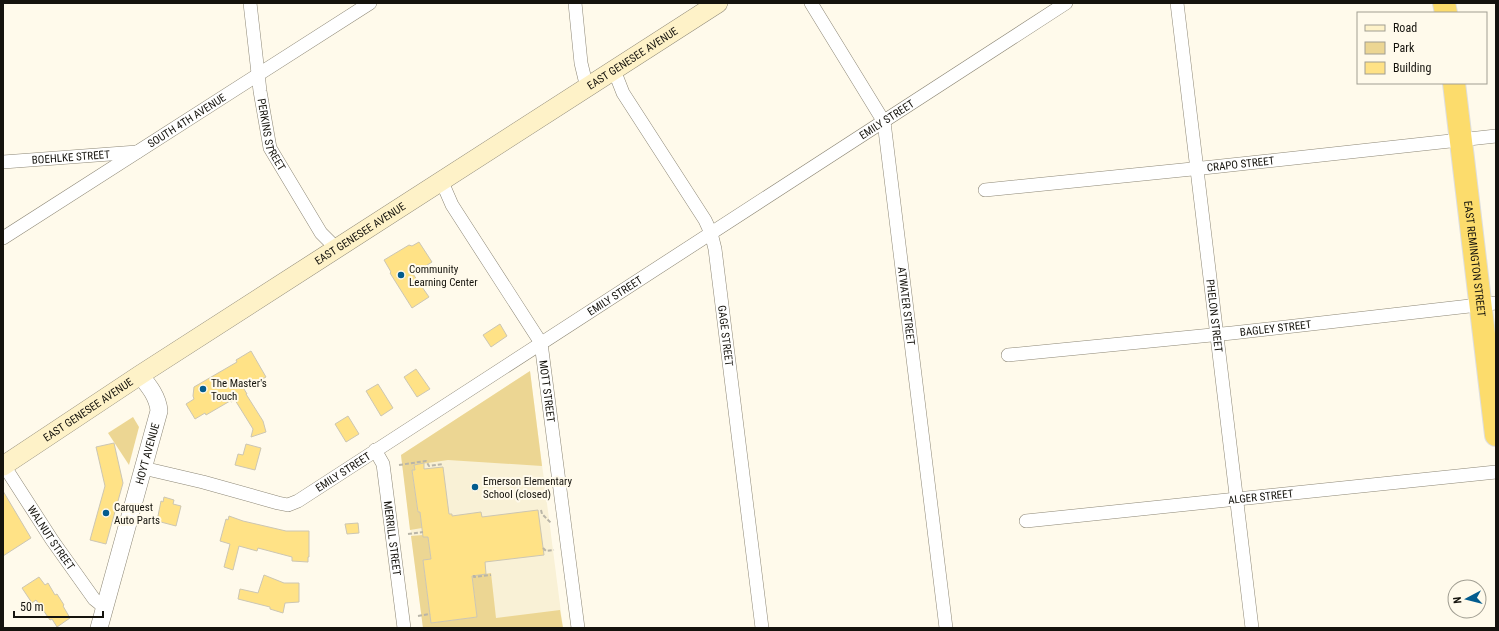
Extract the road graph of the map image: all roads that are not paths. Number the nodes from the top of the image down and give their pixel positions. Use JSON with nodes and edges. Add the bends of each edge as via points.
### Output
{"nodes":[{"id":1,"x":250,"y":3,"type":"edge"},
{"id":2,"x":370,"y":3,"type":"edge"},
{"id":3,"x":574,"y":3,"type":"edge"},
{"id":4,"x":718,"y":3,"type":"edge"},
{"id":5,"x":811,"y":3,"type":"edge"},
{"id":6,"x":1066,"y":3,"type":"edge"},
{"id":7,"x":1177,"y":3,"type":"edge"},
{"id":8,"x":1180,"y":3,"type":"edge"},
{"id":9,"x":614,"y":70,"type":"junction"},
{"id":10,"x":258,"y":75,"type":"junction"},
{"id":11,"x":1454,"y":84,"type":"edge"},
{"id":12,"x":587,"y":88,"type":"junction"},
{"id":13,"x":884,"y":122,"type":"junction"},
{"id":14,"x":1496,"y":136,"type":"edge"},
{"id":15,"x":1461,"y":139,"type":"junction"},
{"id":16,"x":139,"y":152,"type":"junction"},
{"id":17,"x":3,"y":162,"type":"edge"},
{"id":18,"x":1197,"y":169,"type":"junction"},
{"id":19,"x":442,"y":182,"type":"junction"},
{"id":20,"x":985,"y":190,"type":"dead end"},
{"id":21,"x":711,"y":233,"type":"junction"},
{"id":22,"x":3,"y":238,"type":"edge"},
{"id":23,"x":337,"y":249,"type":"junction"},
{"id":24,"x":1488,"y":304,"type":"edge"},
{"id":25,"x":1217,"y":334,"type":"junction"},
{"id":26,"x":541,"y":343,"type":"junction"},
{"id":27,"x":1008,"y":355,"type":"dead end"},
{"id":28,"x":140,"y":375,"type":"junction"},
{"id":29,"x":1496,"y":435,"type":"edge"},
{"id":30,"x":375,"y":450,"type":"junction"},
{"id":31,"x":3,"y":465,"type":"edge"},
{"id":32,"x":143,"y":468,"type":"junction"},
{"id":33,"x":1496,"y":472,"type":"edge"},
{"id":34,"x":1237,"y":499,"type":"junction"},
{"id":35,"x":1026,"y":522,"type":"dead end"},
{"id":36,"x":104,"y":607,"type":"junction"},
{"id":37,"x":98,"y":628,"type":"edge"},
{"id":38,"x":404,"y":628,"type":"edge"},
{"id":39,"x":578,"y":628,"type":"edge"},
{"id":40,"x":762,"y":628,"type":"edge"},
{"id":41,"x":944,"y":628,"type":"edge"},
{"id":42,"x":1252,"y":628,"type":"edge"}],
"edges":[{"from":1,"to":10,"type":"street","name":"PERKINS STREET"},
{"from":2,"to":10,"type":"street","name":"SOUTH 4TH AVENUE"},
{"from":3,"to":12,"type":"street","via":[[581,63]]},
{"from":4,"to":9,"type":"main road","name":"EAST GENESEE AVENUE"},
{"from":5,"to":13,"type":"street","name":"ATWATER STREET"},
{"from":6,"to":13,"type":"street","name":"EMILY STREET"},
{"from":7,"to":8,"type":"street"},
{"from":7,"to":18,"type":"street","name":"PHELON STREET"},
{"from":9,"to":12,"type":"main road","name":"EAST GENESEE AVENUE"},
{"from":9,"to":21,"type":"street","name":"GAGE STREET","via":[[623,93]]},
{"from":10,"to":16,"type":"street","name":"SOUTH 4TH AVENUE"},
{"from":10,"to":23,"type":"street","name":"PERKINS STREET","via":[[270,148],[321,233]]},
{"from":11,"to":15,"type":"highway","name":"EAST REMINGTON STREET"},
{"from":12,"to":19,"type":"main road","name":"EAST GENESEE AVENUE"},
{"from":13,"to":21,"type":"street","name":"EMILY STREET"},
{"from":13,"to":41,"type":"street","name":"ATWATER STREET"},
{"from":14,"to":15,"type":"street","name":"CRAPO STREET"},
{"from":15,"to":18,"type":"street","name":"CRAPO STREET"},
{"from":15,"to":24,"type":"highway","name":"EAST REMINGTON STREET"},
{"from":16,"to":17,"type":"street","name":"BOEHLKE STREET"},
{"from":16,"to":22,"type":"street","name":"SOUTH 4TH AVENUE"},
{"from":18,"to":20,"type":"street","name":"CRAPO STREET"},
{"from":18,"to":25,"type":"street","name":"PHELON STREET"},
{"from":19,"to":23,"type":"main road","name":"EAST GENESEE AVENUE"},
{"from":19,"to":26,"type":"street","name":"MOTT STREET","via":[[452,205]]},
{"from":21,"to":26,"type":"street","name":"EMILY STREET"},
{"from":21,"to":40,"type":"street","name":"GAGE STREET"},
{"from":23,"to":28,"type":"main road","name":"EAST GENESEE AVENUE"},
{"from":24,"to":25,"type":"street","name":"BAGLEY STREET"},
{"from":24,"to":29,"type":"highway","name":"EAST REMINGTON STREET"},
{"from":25,"to":27,"type":"street","name":"BAGLEY STREET"},
{"from":25,"to":34,"type":"street","name":"PHELON STREET"},
{"from":26,"to":30,"type":"street","name":"EMILY STREET"},
{"from":26,"to":39,"type":"street","name":"MOTT STREET"},
{"from":28,"to":31,"type":"main road","name":"EAST GENESEE AVENUE"},
{"from":28,"to":32,"type":"street","name":"HOYT AVENUE","via":[[151,389],[159,411]]},
{"from":30,"to":32,"type":"street","name":"EMILY STREET","via":[[298,501],[288,504]]},
{"from":30,"to":38,"type":"street","name":"MERRILL STREET","via":[[383,464]]},
{"from":31,"to":36,"type":"street","name":"WALNUT STREET","via":[[52,540],[94,599]]},
{"from":32,"to":36,"type":"street","name":"HOYT AVENUE"},
{"from":33,"to":34,"type":"street","name":"ALGER STREET"},
{"from":34,"to":35,"type":"street","name":"ALGER STREET"},
{"from":34,"to":42,"type":"street","name":"PHELON STREET"},
{"from":36,"to":37,"type":"street","name":"HOYT AVENUE"}]}
